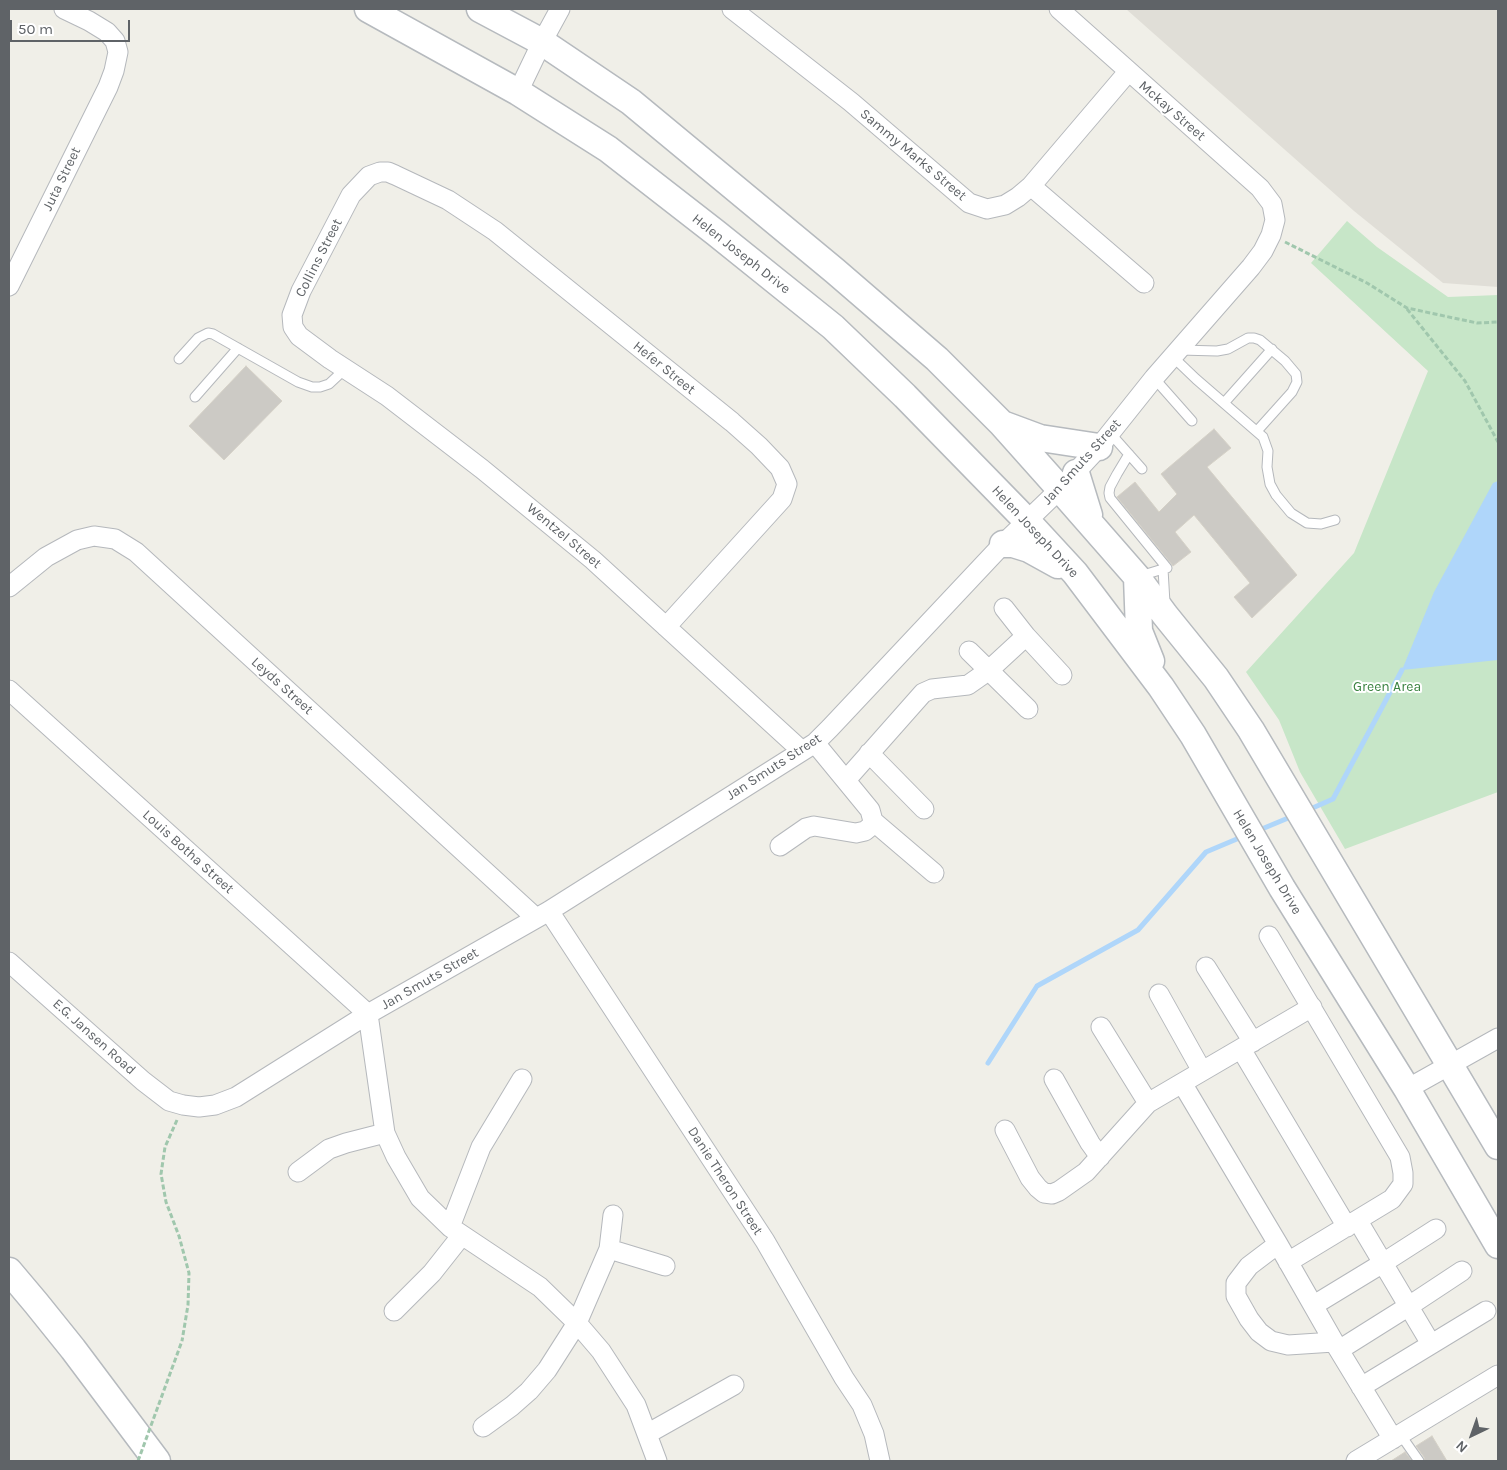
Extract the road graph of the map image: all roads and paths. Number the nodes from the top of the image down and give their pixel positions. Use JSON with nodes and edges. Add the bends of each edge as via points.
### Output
{"nodes":[{"id":1,"x":64,"y":9,"type":"edge"},
{"id":2,"x":368,"y":9,"type":"edge"},
{"id":3,"x":480,"y":9,"type":"edge"},
{"id":4,"x":560,"y":9,"type":"edge"},
{"id":5,"x":732,"y":9,"type":"edge"},
{"id":6,"x":1059,"y":9,"type":"edge"},
{"id":7,"x":542,"y":42,"type":"junction"},
{"id":8,"x":1128,"y":72,"type":"junction"},
{"id":9,"x":518,"y":92,"type":"junction"},
{"id":10,"x":369,"y":176,"type":"joint"},
{"id":11,"x":1030,"y":186,"type":"junction"},
{"id":12,"x":1273,"y":227,"type":"junction"},
{"id":13,"x":1144,"y":284,"type":"dead end"},
{"id":14,"x":9,"y":286,"type":"edge"},
{"id":15,"x":1407,"y":308,"type":"junction"},
{"id":16,"x":1498,"y":322,"type":"edge"},
{"id":17,"x":308,"y":343,"type":"joint"},
{"id":18,"x":238,"y":348,"type":"junction"},
{"id":19,"x":1272,"y":350,"type":"junction"},
{"id":20,"x":1176,"y":354,"type":"junction"},
{"id":21,"x":179,"y":359,"type":"dead end"},
{"id":22,"x":345,"y":369,"type":"junction"},
{"id":23,"x":1154,"y":378,"type":"junction"},
{"id":24,"x":194,"y":397,"type":"dead end"},
{"id":25,"x":1224,"y":403,"type":"junction"},
{"id":26,"x":1192,"y":421,"type":"dead end"},
{"id":27,"x":1002,"y":424,"type":"junction"},
{"id":28,"x":1257,"y":431,"type":"junction"},
{"id":29,"x":1104,"y":440,"type":"junction"},
{"id":30,"x":1498,"y":442,"type":"edge"},
{"id":31,"x":1129,"y":454,"type":"junction"},
{"id":32,"x":1142,"y":469,"type":"dead end"},
{"id":33,"x":1068,"y":481,"type":"junction"},
{"id":34,"x":1335,"y":520,"type":"dead end"},
{"id":35,"x":1027,"y":521,"type":"junction"},
{"id":36,"x":1003,"y":544,"type":"junction"},
{"id":37,"x":1168,"y":568,"type":"dead end"},
{"id":38,"x":1075,"y":573,"type":"junction"},
{"id":39,"x":1137,"y":577,"type":"junction"},
{"id":40,"x":9,"y":587,"type":"edge"},
{"id":41,"x":1004,"y":608,"type":"dead end"},
{"id":42,"x":666,"y":627,"type":"junction"},
{"id":43,"x":1026,"y":636,"type":"junction"},
{"id":44,"x":968,"y":651,"type":"dead end"},
{"id":45,"x":988,"y":671,"type":"junction"},
{"id":46,"x":1062,"y":675,"type":"dead end"},
{"id":47,"x":1161,"y":687,"type":"junction"},
{"id":48,"x":9,"y":690,"type":"edge"},
{"id":49,"x":1028,"y":709,"type":"dead end"},
{"id":50,"x":808,"y":747,"type":"junction"},
{"id":51,"x":869,"y":753,"type":"junction"},
{"id":52,"x":846,"y":780,"type":"junction"},
{"id":53,"x":924,"y":809,"type":"dead end"},
{"id":54,"x":872,"y":821,"type":"junction"},
{"id":55,"x":780,"y":846,"type":"dead end"},
{"id":56,"x":934,"y":873,"type":"dead end"},
{"id":57,"x":542,"y":915,"type":"junction"},
{"id":58,"x":1270,"y":936,"type":"dead end"},
{"id":59,"x":9,"y":962,"type":"edge"},
{"id":60,"x":1206,"y":967,"type":"dead end"},
{"id":61,"x":1159,"y":994,"type":"dead end"},
{"id":62,"x":1312,"y":1007,"type":"junction"},
{"id":63,"x":368,"y":1014,"type":"junction"},
{"id":64,"x":1101,"y":1027,"type":"dead end"},
{"id":65,"x":1498,"y":1038,"type":"edge"},
{"id":66,"x":1247,"y":1046,"type":"junction"},
{"id":67,"x":1451,"y":1065,"type":"junction"},
{"id":68,"x":1202,"y":1071,"type":"junction"},
{"id":69,"x":1054,"y":1079,"type":"dead end"},
{"id":70,"x":522,"y":1080,"type":"dead end"},
{"id":71,"x":1182,"y":1083,"type":"junction"},
{"id":72,"x":1407,"y":1089,"type":"junction"},
{"id":73,"x":1148,"y":1103,"type":"junction"},
{"id":74,"x":183,"y":1105,"type":"junction"},
{"id":75,"x":1005,"y":1130,"type":"dead end"},
{"id":76,"x":385,"y":1133,"type":"junction"},
{"id":77,"x":1498,"y":1146,"type":"edge"},
{"id":78,"x":1100,"y":1157,"type":"junction"},
{"id":79,"x":298,"y":1172,"type":"dead end"},
{"id":80,"x":613,"y":1215,"type":"dead end"},
{"id":81,"x":1353,"y":1224,"type":"junction"},
{"id":82,"x":1436,"y":1228,"type":"dead end"},
{"id":83,"x":456,"y":1231,"type":"junction"},
{"id":84,"x":1278,"y":1244,"type":"junction"},
{"id":85,"x":1498,"y":1245,"type":"edge"},
{"id":86,"x":608,"y":1249,"type":"junction"},
{"id":87,"x":1288,"y":1262,"type":"junction"},
{"id":88,"x":1383,"y":1263,"type":"junction"},
{"id":89,"x":665,"y":1266,"type":"dead end"},
{"id":90,"x":1462,"y":1271,"type":"dead end"},
{"id":91,"x":9,"y":1272,"type":"edge"},
{"id":92,"x":1314,"y":1305,"type":"junction"},
{"id":93,"x":1409,"y":1306,"type":"junction"},
{"id":94,"x":394,"y":1311,"type":"dead end"},
{"id":95,"x":1486,"y":1311,"type":"dead end"},
{"id":96,"x":577,"y":1323,"type":"junction"},
{"id":97,"x":1431,"y":1344,"type":"junction"},
{"id":98,"x":1336,"y":1346,"type":"junction"},
{"id":99,"x":1498,"y":1375,"type":"edge"},
{"id":100,"x":734,"y":1385,"type":"dead end"},
{"id":101,"x":1361,"y":1387,"type":"junction"},
{"id":102,"x":483,"y":1426,"type":"dead end"},
{"id":103,"x":647,"y":1434,"type":"junction"},
{"id":104,"x":1396,"y":1437,"type":"junction"},
{"id":105,"x":138,"y":1461,"type":"edge"},
{"id":106,"x":157,"y":1461,"type":"edge"},
{"id":107,"x":657,"y":1461,"type":"edge"},
{"id":108,"x":880,"y":1461,"type":"edge"},
{"id":109,"x":1356,"y":1461,"type":"edge"},
{"id":110,"x":1419,"y":1461,"type":"edge"}],
"edges":[{"from":1,"to":14,"type":"street","name":"Juta Street","via":[[107,32],[115,41],[118,52],[108,87]]},
{"from":2,"to":9,"type":"street","name":"Helen Joseph Drive"},
{"from":3,"to":7,"type":"street"},
{"from":4,"to":7,"type":"street"},
{"from":5,"to":11,"type":"street","name":"Sammy Marks Street","via":[[850,102],[969,203],[987,209],[1005,205]]},
{"from":6,"to":8,"type":"street","name":"Mckay Street"},
{"from":7,"to":9,"type":"street"},
{"from":7,"to":27,"type":"street","via":[[630,102],[835,271],[937,359]]},
{"from":8,"to":11,"type":"street","name":"Sammy Marks Street"},
{"from":8,"to":12,"type":"street","name":"Mckay Street","via":[[1260,188],[1272,204]]},
{"from":9,"to":35,"type":"street","name":"Helen Joseph Drive","via":[[608,149],[833,327]]},
{"from":10,"to":17,"type":"street","name":"Collins Street","via":[[351,195],[301,291],[292,315],[298,336]]},
{"from":10,"to":42,"type":"street","name":"Hefer Street","via":[[380,172],[395,175],[448,200],[495,231],[732,422],[780,468],[786,484],[782,499]]},
{"from":11,"to":13,"type":"street"},
{"from":12,"to":15,"type":"path"},
{"from":12,"to":20,"type":"street","name":"Jan Smuts Street","via":[[1263,251],[1251,267]]},
{"from":15,"to":16,"type":"path","via":[[1477,323]]},
{"from":15,"to":30,"type":"path","via":[[1464,381]]},
{"from":17,"to":22,"type":"street","name":"Wentzel Street"},
{"from":18,"to":21,"type":"lane","via":[[208,333],[198,338]]},
{"from":18,"to":22,"type":"lane","via":[[312,387],[329,384]]},
{"from":18,"to":24,"type":"lane"},
{"from":19,"to":20,"type":"lane","via":[[1260,340],[1248,338],[1228,349]]},
{"from":19,"to":25,"type":"lane"},
{"from":19,"to":28,"type":"lane","via":[[1296,374],[1297,382]]},
{"from":20,"to":23,"type":"street","name":"Jan Smuts Street"},
{"from":20,"to":25,"type":"lane","via":[[1196,379]]},
{"from":22,"to":42,"type":"street","name":"Wentzel Street","via":[[387,396],[482,469],[594,560]]},
{"from":23,"to":26,"type":"lane"},
{"from":23,"to":29,"type":"street","name":"Jan Smuts Street"},
{"from":25,"to":28,"type":"lane"},
{"from":27,"to":29,"type":"street","via":[[1040,438]]},
{"from":27,"to":33,"type":"street"},
{"from":28,"to":34,"type":"lane","via":[[1268,451],[1270,484],[1291,513],[1307,522],[1321,524]]},
{"from":29,"to":31,"type":"lane"},
{"from":29,"to":33,"type":"street","name":"Jan Smuts Street"},
{"from":31,"to":32,"type":"lane"},
{"from":31,"to":37,"type":"lane","via":[[1110,487],[1110,498]]},
{"from":33,"to":35,"type":"street","name":"Jan Smuts Street"},
{"from":33,"to":39,"type":"street","via":[[1093,526]]},
{"from":35,"to":36,"type":"street","name":"Jan Smuts Street"},
{"from":35,"to":38,"type":"street","name":"Helen Joseph Drive"},
{"from":36,"to":38,"type":"street","via":[[1029,549]]},
{"from":36,"to":50,"type":"street","name":"Jan Smuts Street","via":[[837,721]]},
{"from":38,"to":47,"type":"street","name":"Helen Joseph Drive"},
{"from":39,"to":47,"type":"street","via":[[1139,632]]},
{"from":39,"to":67,"type":"street","via":[[1216,678],[1251,730]]},
{"from":40,"to":57,"type":"street","name":"Leyds Street","via":[[46,557],[77,540],[94,536],[115,539],[136,552]]},
{"from":41,"to":43,"type":"street"},
{"from":42,"to":50,"type":"street","name":"Wentzel Street"},
{"from":43,"to":45,"type":"street"},
{"from":43,"to":46,"type":"street"},
{"from":44,"to":45,"type":"street"},
{"from":45,"to":49,"type":"street"},
{"from":45,"to":51,"type":"street","via":[[968,685],[923,693]]},
{"from":47,"to":72,"type":"street","name":"Helen Joseph Drive"},
{"from":48,"to":63,"type":"street","name":"Louis Botha Street"},
{"from":50,"to":52,"type":"street","name":"Wentzel Street"},
{"from":50,"to":57,"type":"street","name":"Jan Smuts Street"},
{"from":51,"to":52,"type":"street"},
{"from":51,"to":53,"type":"street"},
{"from":52,"to":54,"type":"street","name":"Wentzel Street","via":[[870,810]]},
{"from":54,"to":55,"type":"street","via":[[865,831],[856,833],[814,826],[806,828]]},
{"from":54,"to":56,"type":"street"},
{"from":57,"to":63,"type":"street","name":"Jan Smuts Street"},
{"from":57,"to":108,"type":"street","name":"Danie Theron Street","via":[[765,1241],[862,1405],[874,1434]]},
{"from":58,"to":62,"type":"street"},
{"from":59,"to":74,"type":"street","name":"E.G. Jansen Road","via":[[143,1081],[169,1101]]},
{"from":60,"to":66,"type":"street"},
{"from":61,"to":68,"type":"street"},
{"from":62,"to":66,"type":"street"},
{"from":62,"to":81,"type":"street","via":[[1400,1157],[1403,1184],[1392,1199]]},
{"from":63,"to":74,"type":"street","name":"Jan Smuts Street","via":[[236,1097],[215,1105]]},
{"from":63,"to":76,"type":"street"},
{"from":64,"to":73,"type":"street"},
{"from":65,"to":67,"type":"street"},
{"from":66,"to":68,"type":"street"},
{"from":66,"to":81,"type":"street"},
{"from":67,"to":72,"type":"street"},
{"from":67,"to":77,"type":"street"},
{"from":68,"to":71,"type":"street"},
{"from":69,"to":78,"type":"street"},
{"from":70,"to":83,"type":"street","via":[[482,1147]]},
{"from":71,"to":73,"type":"street"},
{"from":71,"to":84,"type":"street"},
{"from":72,"to":85,"type":"street","name":"Helen Joseph Drive"},
{"from":73,"to":78,"type":"street"},
{"from":74,"to":105,"type":"path","bridge":true,"via":[[165,1147],[161,1174],[166,1202],[188,1273],[188,1304],[182,1341]]},
{"from":75,"to":78,"type":"street","via":[[1030,1178],[1044,1193],[1059,1192],[1073,1183]]},
{"from":76,"to":79,"type":"street","via":[[329,1149]]},
{"from":76,"to":83,"type":"street","via":[[420,1198]]},
{"from":80,"to":86,"type":"street"},
{"from":81,"to":87,"type":"street"},
{"from":81,"to":88,"type":"street"},
{"from":82,"to":88,"type":"street"},
{"from":83,"to":94,"type":"street","via":[[432,1273]]},
{"from":83,"to":96,"type":"street","via":[[540,1287]]},
{"from":84,"to":87,"type":"street"},
{"from":84,"to":98,"type":"street","via":[[1249,1266],[1236,1283],[1240,1304],[1259,1332],[1271,1341],[1288,1345]]},
{"from":86,"to":89,"type":"street"},
{"from":86,"to":96,"type":"street"},
{"from":87,"to":92,"type":"street"},
{"from":88,"to":92,"type":"street"},
{"from":88,"to":93,"type":"street"},
{"from":90,"to":93,"type":"street"},
{"from":91,"to":106,"type":"street","via":[[73,1349]]},
{"from":92,"to":98,"type":"street"},
{"from":93,"to":97,"type":"street"},
{"from":93,"to":98,"type":"street"},
{"from":95,"to":97,"type":"street"},
{"from":96,"to":102,"type":"street","via":[[547,1370],[529,1391]]},
{"from":96,"to":103,"type":"street","via":[[601,1351],[636,1405]]},
{"from":97,"to":101,"type":"street"},
{"from":98,"to":101,"type":"street"},
{"from":99,"to":104,"type":"street"},
{"from":100,"to":103,"type":"street"},
{"from":101,"to":104,"type":"street"},
{"from":103,"to":107,"type":"street"},
{"from":104,"to":109,"type":"street"},
{"from":104,"to":110,"type":"lane"}]}
